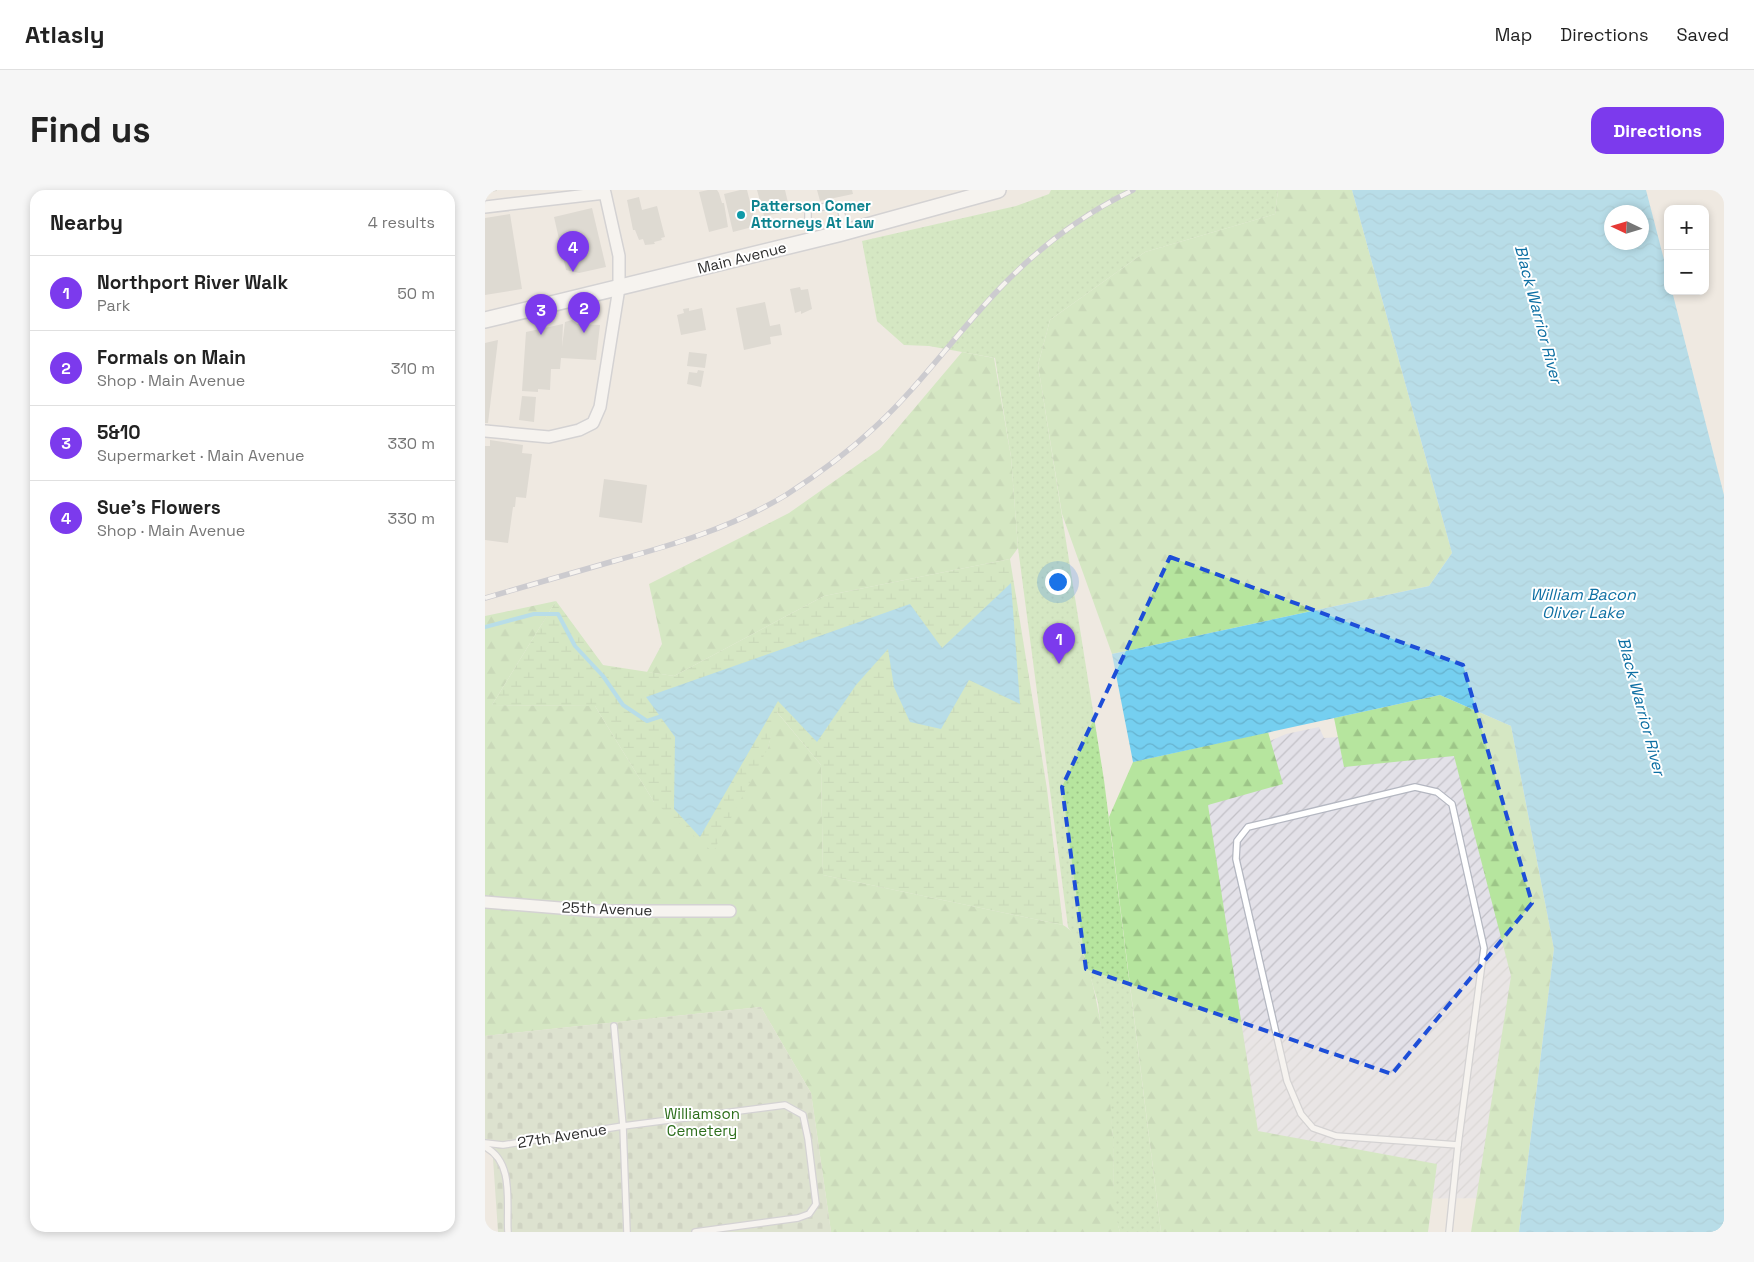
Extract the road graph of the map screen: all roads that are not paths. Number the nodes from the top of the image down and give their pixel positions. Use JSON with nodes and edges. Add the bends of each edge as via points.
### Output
{"nodes":[{"id":1,"x":998,"y":190,"type":"edge"},
{"id":2,"x":556,"y":194,"type":"edge"},
{"id":3,"x":485,"y":207,"type":"edge"},
{"id":4,"x":846,"y":232,"type":"junction"},
{"id":5,"x":813,"y":240,"type":"junction"},
{"id":6,"x":619,"y":288,"type":"junction"},
{"id":7,"x":485,"y":320,"type":"edge"},
{"id":8,"x":485,"y":431,"type":"edge"},
{"id":9,"x":485,"y":902,"type":"edge"},
{"id":10,"x":730,"y":910,"type":"dead end"},
{"id":11,"x":614,"y":1026,"type":"dead end"},
{"id":12,"x":623,"y":1126,"type":"junction"},
{"id":13,"x":485,"y":1142,"type":"edge"},
{"id":14,"x":1457,"y":1145,"type":"junction"},
{"id":15,"x":485,"y":1147,"type":"edge"},
{"id":16,"x":508,"y":1232,"type":"edge"},
{"id":17,"x":627,"y":1232,"type":"edge"},
{"id":18,"x":695,"y":1232,"type":"edge"},
{"id":19,"x":1449,"y":1232,"type":"edge"}],
"edges":[{"from":1,"to":4,"type":"main road","name":"Main Avenue"},
{"from":2,"to":3,"type":"street"},
{"from":2,"to":6,"type":"street","via":[[605,193],[619,256]]},
{"from":4,"to":5,"type":"main road","name":"Main Avenue"},
{"from":4,"to":5,"type":"lane","via":[[840,207],[811,209],[808,210],[808,221]]},
{"from":5,"to":6,"type":"main road","name":"Main Avenue"},
{"from":6,"to":7,"type":"main road","name":"Main Avenue"},
{"from":6,"to":8,"type":"street","via":[[600,407],[593,423],[577,431],[549,437]]},
{"from":9,"to":10,"type":"street","name":"25th Avenue","via":[[597,911]]},
{"from":11,"to":12,"type":"lane"},
{"from":12,"to":13,"type":"lane","name":"27th Avenue","via":[[503,1145]]},
{"from":12,"to":17,"type":"lane","name":"27th Avenue"},
{"from":12,"to":18,"type":"lane","via":[[785,1105],[803,1115],[816,1204],[809,1214]]},
{"from":14,"to":14,"type":"lane","via":[[1484,948],[1453,804],[1437,792],[1415,788],[1248,827],[1237,841],[1236,859],[1287,1081],[1301,1114],[1313,1128],[1336,1136]]},
{"from":14,"to":19,"type":"lane"},
{"from":15,"to":16,"type":"lane","via":[[493,1151],[502,1163],[506,1179]]}]}
